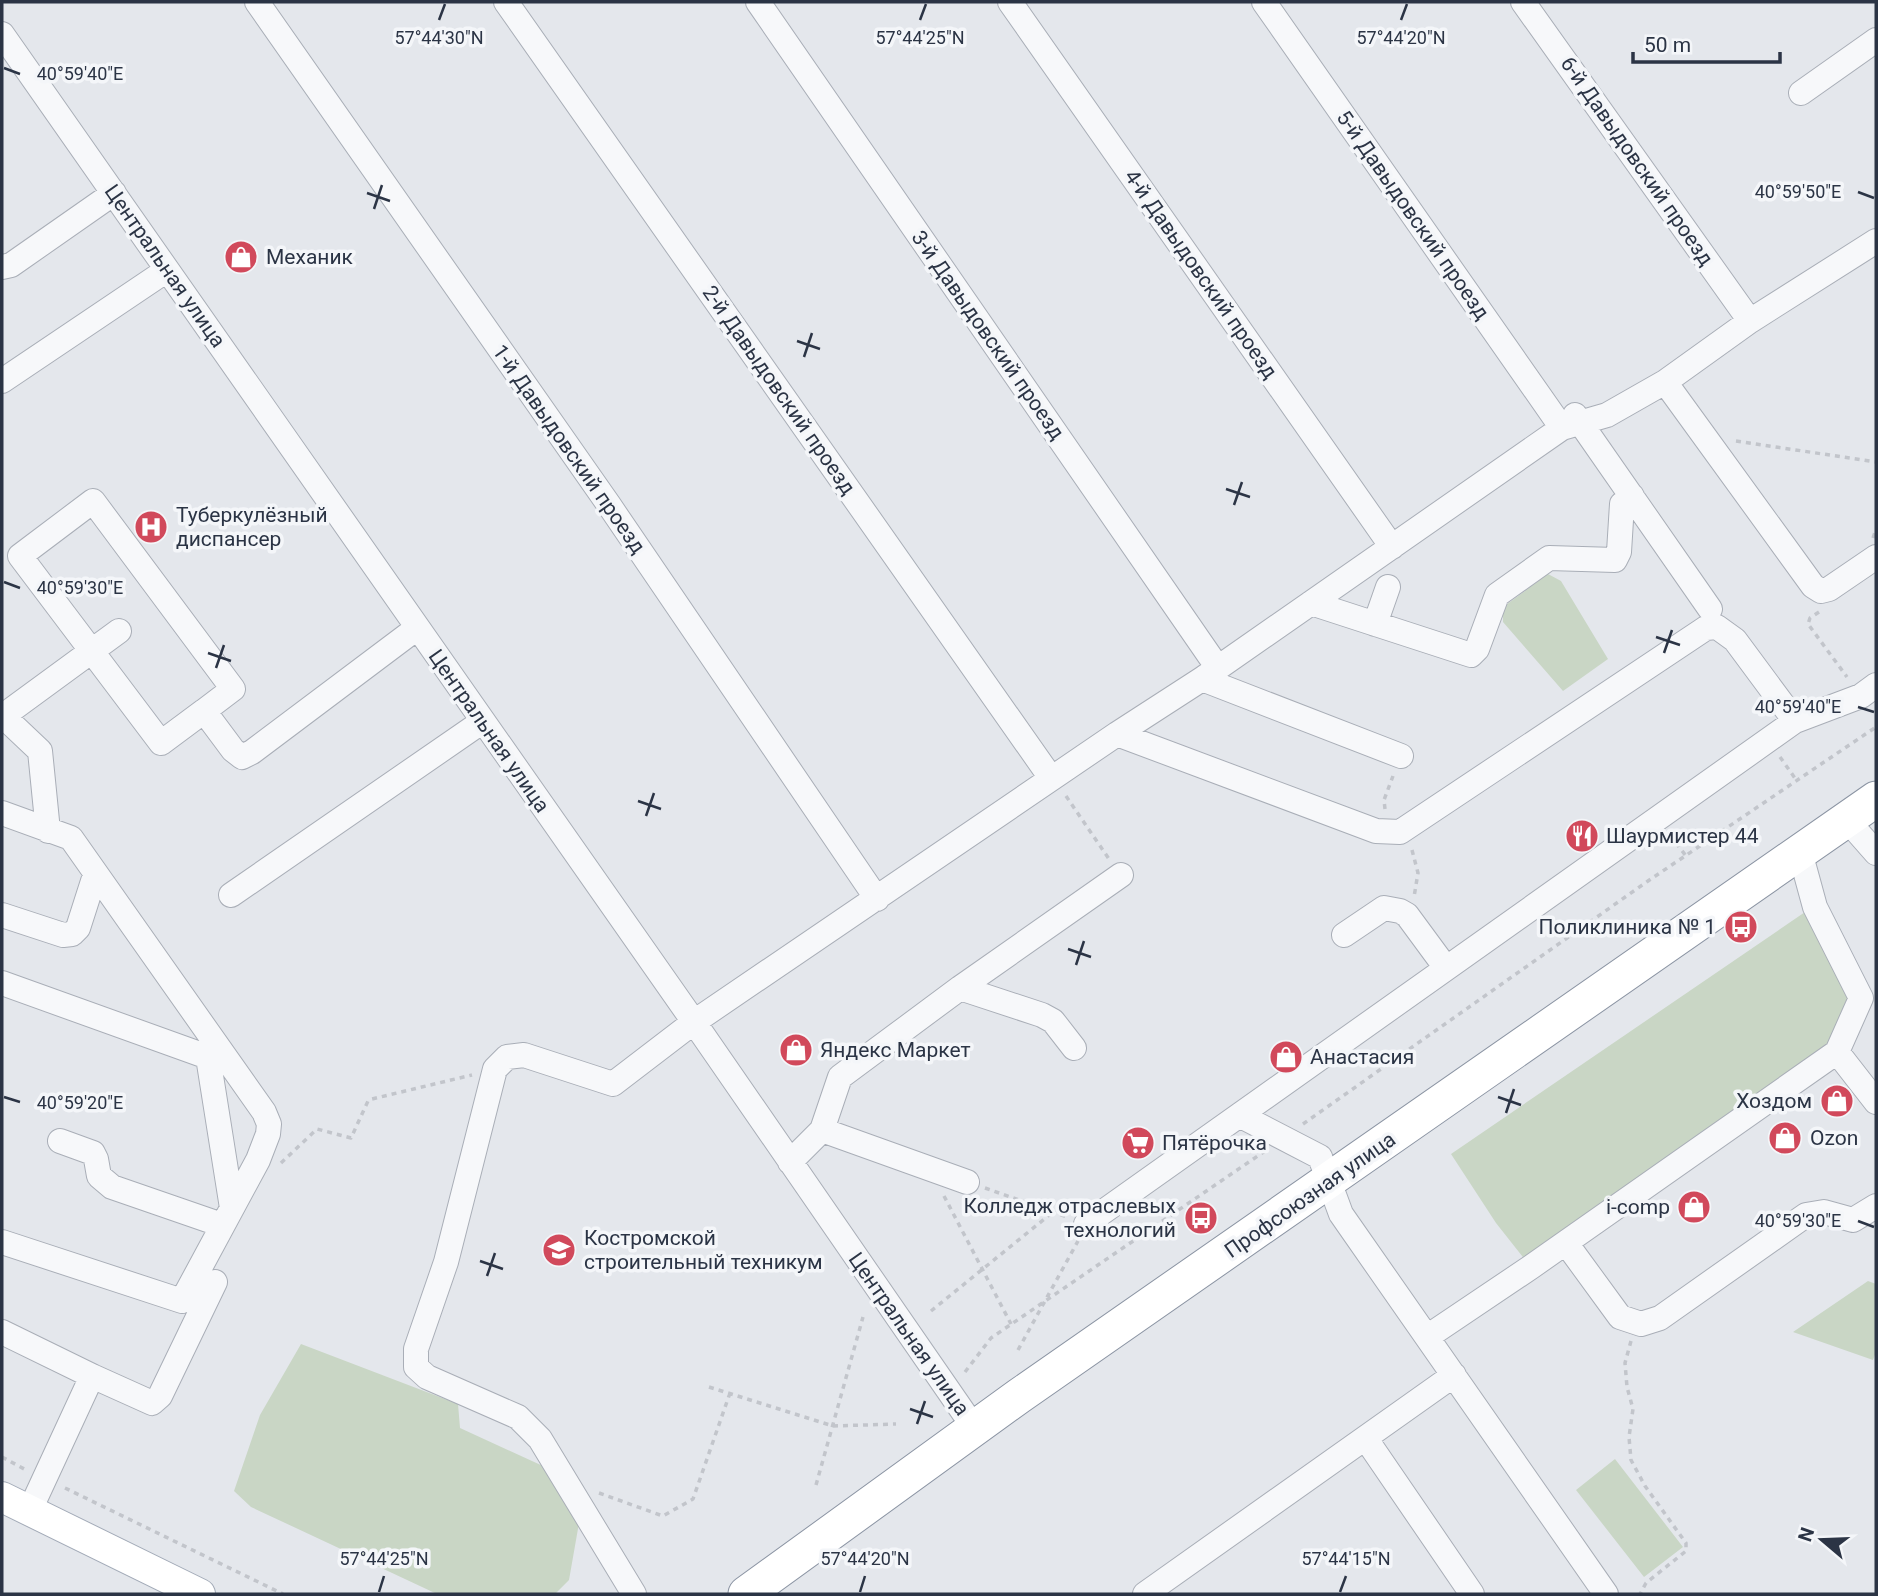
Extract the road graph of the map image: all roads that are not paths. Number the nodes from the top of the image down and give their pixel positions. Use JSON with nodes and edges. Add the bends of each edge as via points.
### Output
{"nodes":[{"id":1,"x":257,"y":2,"type":"edge"},
{"id":2,"x":506,"y":2,"type":"edge"},
{"id":3,"x":758,"y":2,"type":"edge"},
{"id":4,"x":1010,"y":2,"type":"edge"},
{"id":5,"x":1265,"y":2,"type":"edge"},
{"id":6,"x":1523,"y":2,"type":"edge"},
{"id":7,"x":2,"y":34,"type":"edge"},
{"id":8,"x":1876,"y":40,"type":"edge"},
{"id":9,"x":1801,"y":93,"type":"dead end"},
{"id":10,"x":114,"y":193,"type":"junction"},
{"id":11,"x":1876,"y":241,"type":"edge"},
{"id":12,"x":2,"y":267,"type":"edge"},
{"id":13,"x":167,"y":270,"type":"junction"},
{"id":14,"x":1750,"y":321,"type":"junction"},
{"id":15,"x":2,"y":381,"type":"edge"},
{"id":16,"x":1665,"y":382,"type":"junction"},
{"id":17,"x":1573,"y":422,"type":"junction"},
{"id":18,"x":1632,"y":496,"type":"junction"},
{"id":19,"x":1392,"y":547,"type":"junction"},
{"id":20,"x":1876,"y":557,"type":"edge"},
{"id":21,"x":1388,"y":587,"type":"dead end"},
{"id":22,"x":1311,"y":603,"type":"junction"},
{"id":23,"x":1710,"y":609,"type":"dead end"},
{"id":24,"x":1375,"y":624,"type":"junction"},
{"id":25,"x":417,"y":628,"type":"junction"},
{"id":26,"x":120,"y":631,"type":"dead end"},
{"id":27,"x":92,"y":651,"type":"junction"},
{"id":28,"x":1210,"y":674,"type":"junction"},
{"id":29,"x":1869,"y":690,"type":"edge"},
{"id":30,"x":204,"y":711,"type":"junction"},
{"id":31,"x":2,"y":716,"type":"edge"},
{"id":32,"x":483,"y":721,"type":"junction"},
{"id":33,"x":1796,"y":721,"type":"junction"},
{"id":34,"x":1117,"y":734,"type":"junction"},
{"id":35,"x":1401,"y":756,"type":"dead end"},
{"id":36,"x":1055,"y":782,"type":"junction"},
{"id":37,"x":1876,"y":799,"type":"edge"},
{"id":38,"x":2,"y":813,"type":"edge"},
{"id":39,"x":1847,"y":820,"type":"junction"},
{"id":40,"x":48,"y":831,"type":"junction"},
{"id":41,"x":1800,"y":852,"type":"junction"},
{"id":42,"x":1876,"y":853,"type":"edge"},
{"id":43,"x":1115,"y":866,"type":"road end"},
{"id":44,"x":95,"y":875,"type":"junction"},
{"id":45,"x":231,"y":895,"type":"dead end"},
{"id":46,"x":877,"y":899,"type":"junction"},
{"id":47,"x":3,"y":919,"type":"edge"},
{"id":48,"x":1344,"y":934,"type":"dead end"},
{"id":49,"x":1446,"y":968,"type":"junction"},
{"id":50,"x":2,"y":983,"type":"edge"},
{"id":51,"x":960,"y":988,"type":"junction"},
{"id":52,"x":1861,"y":998,"type":"junction"},
{"id":53,"x":1876,"y":1019,"type":"edge"},
{"id":54,"x":694,"y":1023,"type":"junction"},
{"id":55,"x":208,"y":1045,"type":"junction"},
{"id":56,"x":1074,"y":1048,"type":"dead end"},
{"id":57,"x":1837,"y":1052,"type":"junction"},
{"id":58,"x":1876,"y":1102,"type":"edge"},
{"id":59,"x":1241,"y":1116,"type":"junction"},
{"id":60,"x":822,"y":1130,"type":"junction"},
{"id":61,"x":60,"y":1141,"type":"dead end"},
{"id":62,"x":790,"y":1162,"type":"junction"},
{"id":63,"x":1329,"y":1181,"type":"junction"},
{"id":64,"x":967,"y":1182,"type":"road end"},
{"id":65,"x":1876,"y":1206,"type":"edge"},
{"id":66,"x":227,"y":1216,"type":"junction"},
{"id":67,"x":1086,"y":1224,"type":"road end"},
{"id":68,"x":2,"y":1242,"type":"edge"},
{"id":69,"x":1566,"y":1243,"type":"junction"},
{"id":70,"x":215,"y":1282,"type":"dead end"},
{"id":71,"x":190,"y":1310,"type":"junction"},
{"id":72,"x":2,"y":1332,"type":"edge"},
{"id":73,"x":1427,"y":1337,"type":"junction"},
{"id":74,"x":92,"y":1376,"type":"junction"},
{"id":75,"x":1454,"y":1376,"type":"junction"},
{"id":76,"x":975,"y":1429,"type":"junction"},
{"id":77,"x":1366,"y":1438,"type":"junction"},
{"id":78,"x":2,"y":1497,"type":"edge"},
{"id":79,"x":30,"y":1510,"type":"junction"},
{"id":80,"x":749,"y":1593,"type":"edge"},
{"id":81,"x":200,"y":1594,"type":"edge"},
{"id":82,"x":634,"y":1594,"type":"edge"},
{"id":83,"x":1145,"y":1594,"type":"edge"},
{"id":84,"x":1472,"y":1594,"type":"edge"},
{"id":85,"x":1606,"y":1594,"type":"edge"}],
"edges":[{"from":1,"to":46,"type":"street","name":"1-й Давыдовский проезд"},
{"from":2,"to":36,"type":"street","name":"2-й Давыдовский проезд"},
{"from":3,"to":28,"type":"street","name":"3-й Давыдовский проезд"},
{"from":4,"to":19,"type":"street","name":"4-й Давыдовский проезд"},
{"from":5,"to":17,"type":"street","name":"5-й Давыдовский проезд"},
{"from":6,"to":14,"type":"street","name":"6-й Давыдовский проезд"},
{"from":7,"to":10,"type":"street","name":"Центральная улица"},
{"from":8,"to":9,"type":"street"},
{"from":10,"to":12,"type":"street"},
{"from":10,"to":13,"type":"street","name":"Центральная улица"},
{"from":11,"to":14,"type":"street"},
{"from":13,"to":15,"type":"street"},
{"from":13,"to":25,"type":"street","name":"Центральная улица"},
{"from":14,"to":16,"type":"street"},
{"from":16,"to":17,"type":"street","via":[[1607,415]]},
{"from":16,"to":20,"type":"street","via":[[1813,586],[1821,592],[1829,589]]},
{"from":17,"to":18,"type":"street","name":"5-й Давыдовский проезд"},
{"from":17,"to":19,"type":"street"},
{"from":18,"to":23,"type":"street","name":"5-й Давыдовский проезд"},
{"from":18,"to":24,"type":"street","via":[[1622,503],[1615,560],[1549,558],[1497,595],[1471,655]]},
{"from":19,"to":22,"type":"street"},
{"from":21,"to":24,"type":"street"},
{"from":22,"to":24,"type":"street"},
{"from":22,"to":28,"type":"street"},
{"from":25,"to":30,"type":"street","via":[[242,757]]},
{"from":25,"to":32,"type":"street","name":"Центральная улица"},
{"from":26,"to":27,"type":"street"},
{"from":27,"to":30,"type":"street","via":[[161,743]]},
{"from":27,"to":30,"type":"street","via":[[20,556],[93,501],[233,689]]},
{"from":27,"to":31,"type":"street"},
{"from":28,"to":34,"type":"street"},
{"from":28,"to":35,"type":"street"},
{"from":29,"to":33,"type":"street"},
{"from":31,"to":40,"type":"street","via":[[40,751]]},
{"from":32,"to":45,"type":"street"},
{"from":32,"to":54,"type":"street","name":"Центральная улица"},
{"from":33,"to":34,"type":"street","via":[[1735,640],[1717,627],[1706,628],[1400,832],[1376,831]]},
{"from":33,"to":49,"type":"street"},
{"from":34,"to":36,"type":"street"},
{"from":36,"to":46,"type":"street"},
{"from":37,"to":39,"type":"highway","name":"Профсоюзная улица"},
{"from":38,"to":40,"type":"street"},
{"from":39,"to":41,"type":"highway","name":"Профсоюзная улица"},
{"from":39,"to":42,"type":"street"},
{"from":40,"to":44,"type":"street","via":[[71,838]]},
{"from":41,"to":52,"type":"street","via":[[1815,907]]},
{"from":41,"to":63,"type":"highway","name":"Профсоюзная улица"},
{"from":43,"to":51,"type":"street"},
{"from":44,"to":47,"type":"street","via":[[72,934]]},
{"from":44,"to":55,"type":"street"},
{"from":46,"to":54,"type":"street"},
{"from":48,"to":49,"type":"street","via":[[1384,908],[1400,911]]},
{"from":49,"to":59,"type":"street"},
{"from":50,"to":55,"type":"street"},
{"from":51,"to":56,"type":"street","via":[[1042,1015],[1053,1021]]},
{"from":51,"to":60,"type":"street","via":[[840,1077]]},
{"from":52,"to":53,"type":"street"},
{"from":52,"to":57,"type":"street"},
{"from":54,"to":62,"type":"street","name":"Центральная улица"},
{"from":54,"to":82,"type":"street","via":[[613,1084],[524,1055],[507,1058],[495,1069],[446,1262],[416,1349],[416,1367],[427,1377],[518,1417],[540,1439]]},
{"from":55,"to":66,"type":"street"},
{"from":55,"to":66,"type":"street","via":[[269,1124],[258,1160]]},
{"from":57,"to":58,"type":"street"},
{"from":57,"to":69,"type":"street"},
{"from":59,"to":63,"type":"street","via":[[1320,1157]]},
{"from":59,"to":67,"type":"street"},
{"from":60,"to":62,"type":"street"},
{"from":60,"to":64,"type":"street"},
{"from":61,"to":66,"type":"street","via":[[93,1153],[99,1176],[112,1187]]},
{"from":62,"to":76,"type":"street","name":"Центральная улица"},
{"from":63,"to":73,"type":"street","via":[[1341,1214]]},
{"from":63,"to":76,"type":"highway","name":"Профсоюзная улица"},
{"from":65,"to":69,"type":"street","via":[[1853,1220],[1825,1213],[1806,1215],[1660,1318],[1640,1324],[1620,1317]]},
{"from":66,"to":71,"type":"street"},
{"from":68,"to":71,"type":"street"},
{"from":69,"to":73,"type":"street"},
{"from":70,"to":71,"type":"street"},
{"from":71,"to":74,"type":"street","via":[[160,1396],[152,1403]]},
{"from":72,"to":74,"type":"street"},
{"from":73,"to":75,"type":"street"},
{"from":74,"to":79,"type":"street"},
{"from":75,"to":77,"type":"street"},
{"from":75,"to":85,"type":"street"},
{"from":76,"to":80,"type":"highway","name":"Профсоюзная улица"},
{"from":77,"to":83,"type":"street"},
{"from":77,"to":84,"type":"street"},
{"from":78,"to":79,"type":"main road"},
{"from":79,"to":81,"type":"main road"}]}
